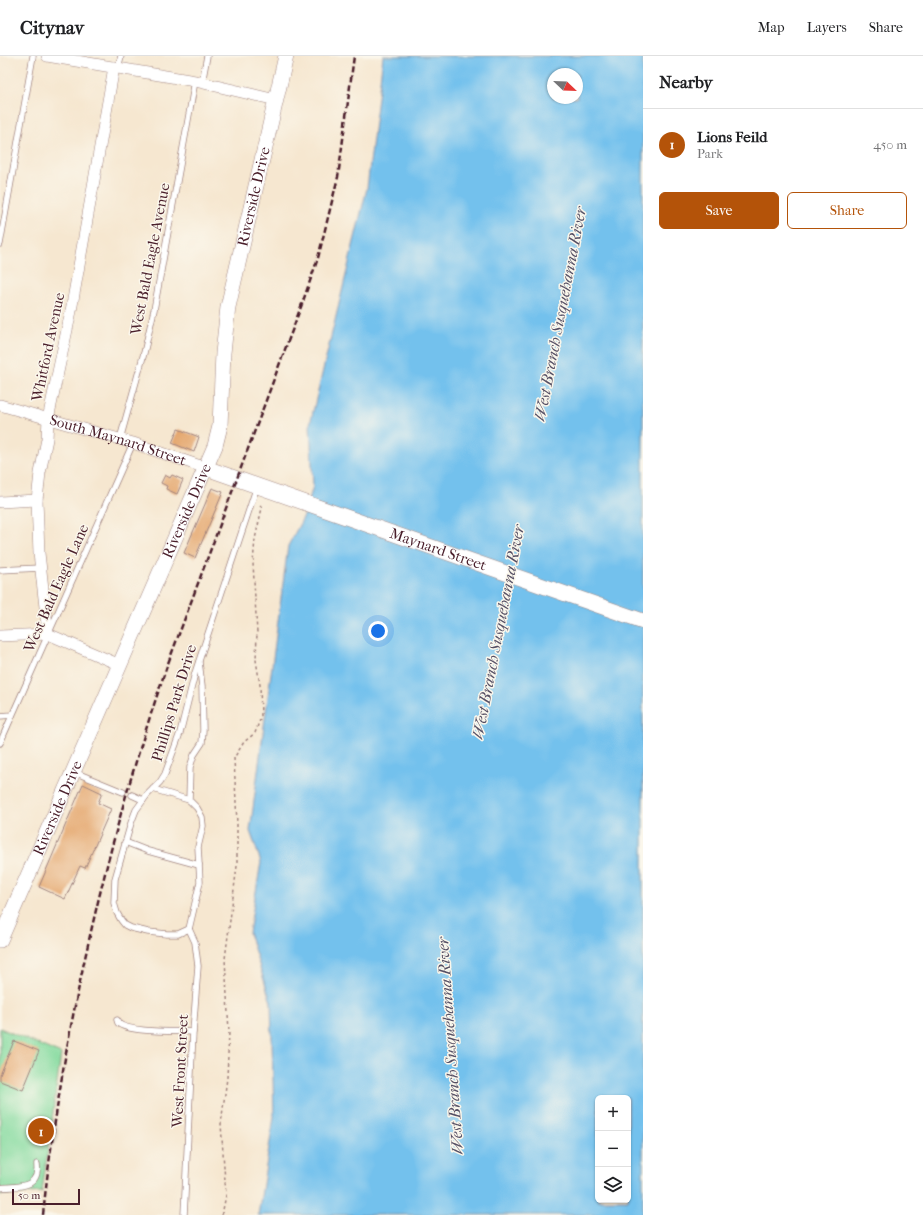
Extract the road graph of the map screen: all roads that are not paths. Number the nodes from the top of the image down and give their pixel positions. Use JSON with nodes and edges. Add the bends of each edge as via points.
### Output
{"nodes":[{"id":1,"x":33,"y":56,"type":"edge"},
{"id":2,"x":47,"y":56,"type":"edge"},
{"id":3,"x":121,"y":56,"type":"edge"},
{"id":4,"x":207,"y":56,"type":"edge"},
{"id":5,"x":286,"y":56,"type":"edge"},
{"id":6,"x":116,"y":68,"type":"junction"},
{"id":7,"x":199,"y":82,"type":"junction"},
{"id":8,"x":276,"y":100,"type":"junction"},
{"id":9,"x":0,"y":244,"type":"edge"},
{"id":10,"x":0,"y":405,"type":"edge"},
{"id":11,"x":48,"y":419,"type":"junction"},
{"id":12,"x":120,"y":439,"type":"junction"},
{"id":13,"x":133,"y":443,"type":"junction"},
{"id":14,"x":206,"y":468,"type":"junction"},
{"id":15,"x":257,"y":486,"type":"junction"},
{"id":16,"x":37,"y":500,"type":"junction"},
{"id":17,"x":302,"y":501,"type":"joint"},
{"id":18,"x":0,"y":502,"type":"edge"},
{"id":19,"x":40,"y":568,"type":"junction"},
{"id":20,"x":0,"y":570,"type":"edge"},
{"id":21,"x":643,"y":621,"type":"edge"},
{"id":22,"x":48,"y":634,"type":"junction"},
{"id":23,"x":0,"y":636,"type":"edge"},
{"id":24,"x":199,"y":660,"type":"junction"},
{"id":25,"x":120,"y":665,"type":"junction"},
{"id":26,"x":12,"y":715,"type":"junction"},
{"id":27,"x":0,"y":716,"type":"edge"},
{"id":28,"x":0,"y":743,"type":"edge"},
{"id":29,"x":74,"y":772,"type":"junction"},
{"id":30,"x":153,"y":789,"type":"junction"},
{"id":31,"x":123,"y":792,"type":"dead end"},
{"id":32,"x":132,"y":796,"type":"dead end"},
{"id":33,"x":143,"y":800,"type":"junction"},
{"id":34,"x":189,"y":800,"type":"junction"},
{"id":35,"x":125,"y":842,"type":"junction"},
{"id":36,"x":199,"y":865,"type":"junction"},
{"id":37,"x":189,"y":929,"type":"junction"},
{"id":38,"x":0,"y":940,"type":"edge"},
{"id":39,"x":117,"y":1020,"type":"dead end"},
{"id":40,"x":193,"y":1032,"type":"junction"},
{"id":41,"x":37,"y":1164,"type":"dead end"},
{"id":42,"x":0,"y":1188,"type":"edge"},
{"id":43,"x":184,"y":1215,"type":"edge"}],
"edges":[{"from":1,"to":9,"type":"lane"},
{"from":2,"to":6,"type":"street"},
{"from":3,"to":6,"type":"lane"},
{"from":4,"to":7,"type":"lane","name":"West Bald Eagle Avenue"},
{"from":5,"to":8,"type":"main road","name":"Riverside Drive"},
{"from":6,"to":7,"type":"street"},
{"from":6,"to":11,"type":"street","name":"Whitford Avenue","via":[[72,311]]},
{"from":7,"to":8,"type":"street"},
{"from":7,"to":12,"type":"lane","name":"West Bald Eagle Avenue","via":[[154,310]]},
{"from":8,"to":14,"type":"main road","name":"Riverside Drive","via":[[228,307],[220,426]]},
{"from":10,"to":11,"type":"street","name":"South Maynard Street"},
{"from":11,"to":12,"type":"street","name":"South Maynard Street"},
{"from":11,"to":16,"type":"street","name":"Whitford Avenue"},
{"from":12,"to":13,"type":"street","name":"South Maynard Street"},
{"from":13,"to":14,"type":"street","name":"South Maynard Street"},
{"from":13,"to":22,"type":"lane","name":"West Bald Eagle Lane"},
{"from":14,"to":15,"type":"main road","name":"South Maynard Street"},
{"from":14,"to":25,"type":"main road","name":"Riverside Drive"},
{"from":15,"to":17,"type":"main road","name":"South Maynard Street"},
{"from":15,"to":24,"type":"lane","name":"Phillips Park Drive"},
{"from":16,"to":18,"type":"street"},
{"from":16,"to":19,"type":"street","name":"Whitford Avenue"},
{"from":17,"to":21,"type":"main road","name":"Maynard Street"},
{"from":19,"to":20,"type":"lane"},
{"from":19,"to":22,"type":"street","name":"Whitford Avenue"},
{"from":22,"to":23,"type":"street"},
{"from":22,"to":25,"type":"street"},
{"from":22,"to":26,"type":"lane","name":"West Bald Eagle Lane"},
{"from":24,"to":30,"type":"lane","name":"Phillips Park Drive","via":[[180,733],[165,774]]},
{"from":24,"to":34,"type":"lane","via":[[203,730],[202,743],[190,767]]},
{"from":25,"to":29,"type":"main road","name":"Riverside Drive"},
{"from":26,"to":27,"type":"lane"},
{"from":26,"to":28,"type":"lane","name":"West Bald Eagle Lane"},
{"from":29,"to":31,"type":"lane"},
{"from":29,"to":38,"type":"main road","name":"Riverside Drive"},
{"from":30,"to":33,"type":"lane","name":"Phillips Park Drive"},
{"from":30,"to":34,"type":"lane"},
{"from":32,"to":33,"type":"lane"},
{"from":33,"to":35,"type":"lane","name":"Phillips Park Drive","via":[[136,810]]},
{"from":34,"to":36,"type":"lane","via":[[197,808],[204,826],[198,848]]},
{"from":35,"to":36,"type":"lane"},
{"from":35,"to":37,"type":"lane","name":"Phillips Park Drive","via":[[114,887],[116,913],[121,920],[131,928],[148,932],[178,934]]},
{"from":36,"to":37,"type":"lane","via":[[200,882]]},
{"from":37,"to":40,"type":"lane","name":"West Front Street","via":[[196,942],[198,966]]},
{"from":39,"to":40,"type":"lane","via":[[123,1026],[143,1030]]},
{"from":40,"to":43,"type":"lane","name":"West Front Street"},
{"from":41,"to":42,"type":"lane","via":[[38,1171],[31,1183]]}]}
